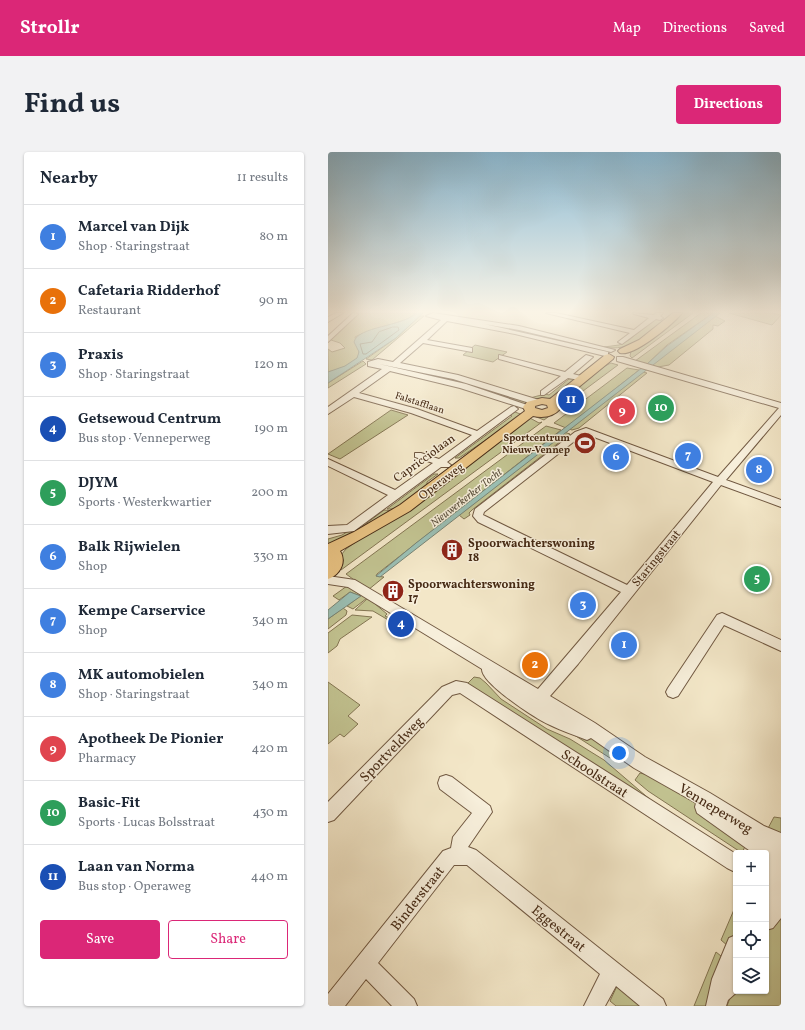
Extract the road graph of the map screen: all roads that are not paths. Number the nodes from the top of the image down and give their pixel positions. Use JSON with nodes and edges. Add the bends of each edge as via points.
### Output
{"nodes":[{"id":1,"x":409,"y":353,"type":"edge"},
{"id":2,"x":611,"y":353,"type":"edge"},
{"id":3,"x":616,"y":354,"type":"junction"},
{"id":4,"x":502,"y":357,"type":"dead end"},
{"id":5,"x":589,"y":357,"type":"dead end"},
{"id":6,"x":392,"y":366,"type":"junction"},
{"id":7,"x":567,"y":375,"type":"junction"},
{"id":8,"x":582,"y":379,"type":"junction"},
{"id":9,"x":353,"y":394,"type":"junction"},
{"id":10,"x":539,"y":404,"type":"junction"},
{"id":11,"x":781,"y":407,"type":"edge"},
{"id":12,"x":514,"y":409,"type":"dead end"},
{"id":13,"x":328,"y":411,"type":"edge"},
{"id":14,"x":479,"y":435,"type":"junction"},
{"id":15,"x":418,"y":455,"type":"dead end"},
{"id":16,"x":328,"y":462,"type":"edge"},
{"id":17,"x":440,"y":463,"type":"junction"},
{"id":18,"x":456,"y":469,"type":"junction"},
{"id":19,"x":720,"y":481,"type":"junction"},
{"id":20,"x":396,"y":495,"type":"junction"},
{"id":21,"x":781,"y":504,"type":"edge"},
{"id":22,"x":328,"y":530,"type":"edge"},
{"id":23,"x":354,"y":532,"type":"junction"},
{"id":24,"x":330,"y":562,"type":"edge"},
{"id":25,"x":629,"y":591,"type":"junction"},
{"id":26,"x":781,"y":646,"type":"edge"},
{"id":27,"x":456,"y":687,"type":"joint"},
{"id":28,"x":673,"y":692,"type":"dead end"},
{"id":29,"x":535,"y":701,"type":"junction"},
{"id":30,"x":673,"y":782,"type":"junction"},
{"id":31,"x":446,"y":784,"type":"dead end"},
{"id":32,"x":328,"y":814,"type":"edge"},
{"id":33,"x":781,"y":842,"type":"edge"},
{"id":34,"x":460,"y":856,"type":"junction"},
{"id":35,"x":733,"y":862,"type":"dead end"},
{"id":36,"x":778,"y":873,"type":"edge"},
{"id":37,"x":769,"y":895,"type":"edge"},
{"id":38,"x":781,"y":904,"type":"edge"},
{"id":39,"x":769,"y":918,"type":"edge"},
{"id":40,"x":733,"y":953,"type":"edge"},
{"id":41,"x":365,"y":964,"type":"junction"},
{"id":42,"x":613,"y":972,"type":"junction"},
{"id":43,"x":733,"y":979,"type":"edge"},
{"id":44,"x":718,"y":1000,"type":"edge"},
{"id":45,"x":332,"y":1006,"type":"edge"},
{"id":46,"x":407,"y":1006,"type":"edge"},
{"id":47,"x":594,"y":1006,"type":"edge"},
{"id":48,"x":656,"y":1006,"type":"edge"}],
"edges":[{"from":1,"to":6,"type":"street"},
{"from":2,"to":3,"type":"street"},
{"from":3,"to":8,"type":"main road","name":"Operaweg"},
{"from":3,"to":11,"type":"street","via":[[652,368]]},
{"from":4,"to":7,"type":"street"},
{"from":5,"to":7,"type":"street"},
{"from":6,"to":9,"type":"street"},
{"from":6,"to":10,"type":"street"},
{"from":7,"to":8,"type":"street"},
{"from":7,"to":10,"type":"street"},
{"from":8,"to":10,"type":"main road","name":"Operaweg","via":[[564,394]]},
{"from":9,"to":13,"type":"street"},
{"from":9,"to":14,"type":"street","name":"Falstafflaan","via":[[414,411]]},
{"from":10,"to":18,"type":"main road","name":"Operaweg"},
{"from":11,"to":19,"type":"street","name":"Staringstraat"},
{"from":12,"to":14,"type":"street","name":"Capricciolaan"},
{"from":14,"to":17,"type":"street","name":"Capricciolaan"},
{"from":15,"to":17,"type":"street"},
{"from":16,"to":20,"type":"street"},
{"from":17,"to":18,"type":"street"},
{"from":17,"to":20,"type":"street","name":"Capricciolaan"},
{"from":18,"to":23,"type":"main road","name":"Operaweg","via":[[405,508]]},
{"from":19,"to":21,"type":"street"},
{"from":19,"to":25,"type":"street","name":"Staringstraat"},
{"from":19,"to":25,"type":"street","via":[[586,432],[578,434],[479,511],[478,516],[482,520]]},
{"from":20,"to":23,"type":"street","name":"Capricciolaan"},
{"from":22,"to":23,"type":"street"},
{"from":23,"to":24,"type":"main road","name":"Operaweg","via":[[351,543]]},
{"from":24,"to":29,"type":"street","name":"Venneperweg","via":[[351,583],[478,662],[510,692]]},
{"from":25,"to":29,"type":"street","name":"Staringstraat","via":[[573,660]]},
{"from":26,"to":28,"type":"street","via":[[722,618]]},
{"from":27,"to":32,"type":"street","name":"Sportveldweg","via":[[447,691]]},
{"from":27,"to":35,"type":"street","name":"Schoolstraat","via":[[462,687],[500,711]]},
{"from":29,"to":30,"type":"street","name":"Venneperweg","via":[[562,724],[601,738]]},
{"from":30,"to":33,"type":"street","name":"Venneperweg","via":[[694,792],[762,835]]},
{"from":30,"to":36,"type":"street","name":"Venneperweg","via":[[689,798],[758,845]]},
{"from":31,"to":34,"type":"street","via":[[484,812],[459,843]]},
{"from":33,"to":36,"type":"street","via":[[775,851]]},
{"from":34,"to":41,"type":"street","name":"Binderstraat","via":[[449,858]]},
{"from":34,"to":42,"type":"street","name":"Eggestraat","via":[[470,856]]},
{"from":36,"to":37,"type":"street","via":[[776,886]]},
{"from":38,"to":39,"type":"street"},
{"from":40,"to":44,"type":"street","via":[[722,979]]},
{"from":41,"to":45,"type":"street","name":"Binderstraat"},
{"from":41,"to":46,"type":"street"},
{"from":42,"to":47,"type":"street"},
{"from":42,"to":48,"type":"street","name":"Eggestraat"},
{"from":43,"to":44,"type":"street"}]}
